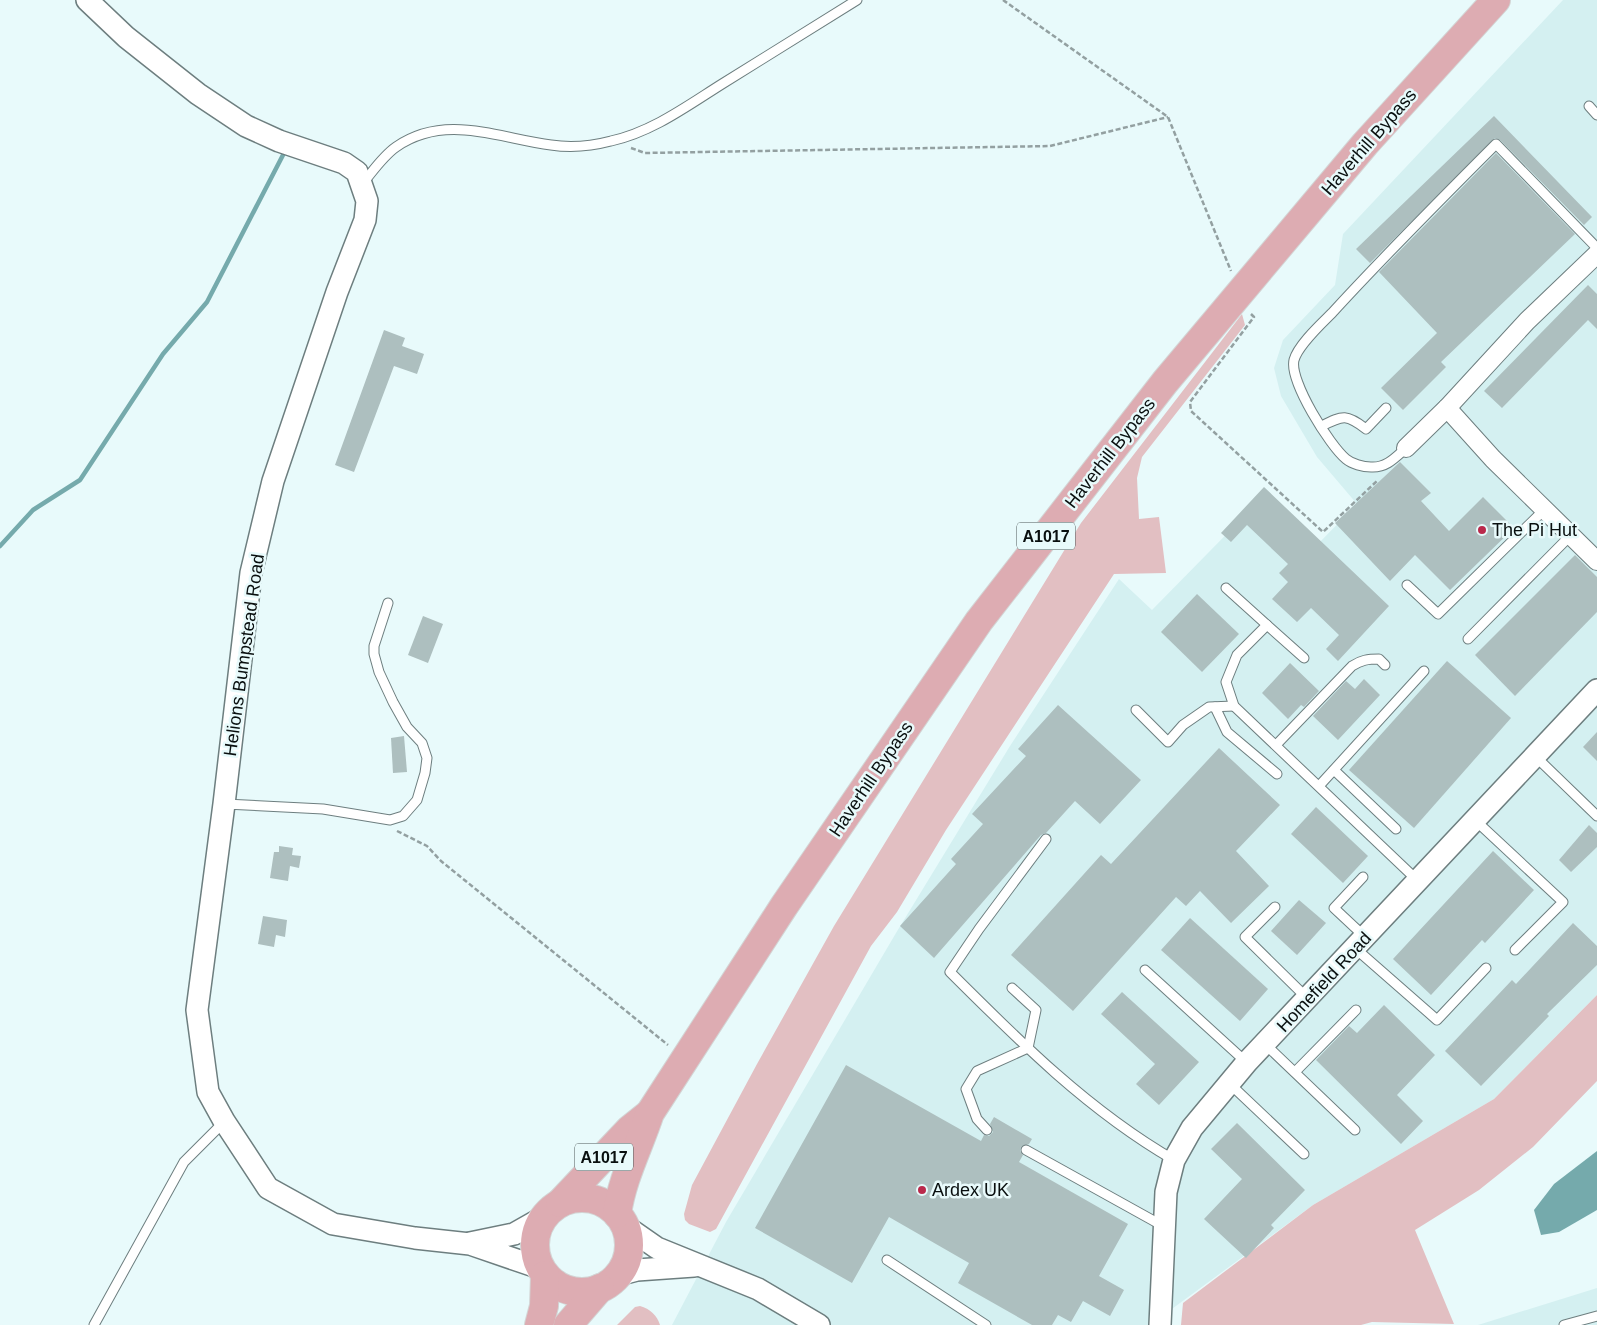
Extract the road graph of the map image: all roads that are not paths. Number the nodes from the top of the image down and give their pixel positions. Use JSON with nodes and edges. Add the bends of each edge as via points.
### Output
{"nodes":[{"id":1,"x":86,"y":0,"type":"edge"},
{"id":2,"x":857,"y":0,"type":"edge"},
{"id":3,"x":1496,"y":0,"type":"edge"},
{"id":4,"x":1589,"y":106,"type":"dead end"},
{"id":5,"x":1597,"y":114,"type":"edge"},
{"id":6,"x":362,"y":184,"type":"junction"},
{"id":7,"x":1597,"y":248,"type":"edge"},
{"id":8,"x":1597,"y":254,"type":"edge"},
{"id":9,"x":1386,"y":408,"type":"dead end"},
{"id":10,"x":1447,"y":408,"type":"junction"},
{"id":11,"x":1322,"y":426,"type":"junction"},
{"id":12,"x":1406,"y":448,"type":"joint"},
{"id":13,"x":1544,"y":510,"type":"junction"},
{"id":14,"x":1571,"y":535,"type":"junction"},
{"id":15,"x":1597,"y":561,"type":"edge"},
{"id":16,"x":1407,"y":584,"type":"dead end"},
{"id":17,"x":1226,"y":588,"type":"dead end"},
{"id":18,"x":388,"y":603,"type":"dead end"},
{"id":19,"x":1267,"y":625,"type":"junction"},
{"id":20,"x":1468,"y":639,"type":"dead end"},
{"id":21,"x":1304,"y":658,"type":"dead end"},
{"id":22,"x":1385,"y":665,"type":"dead end"},
{"id":23,"x":1424,"y":671,"type":"dead end"},
{"id":24,"x":1597,"y":690,"type":"edge"},
{"id":25,"x":1234,"y":706,"type":"junction"},
{"id":26,"x":1215,"y":707,"type":"junction"},
{"id":27,"x":1136,"y":710,"type":"dead end"},
{"id":28,"x":1276,"y":745,"type":"junction"},
{"id":29,"x":1535,"y":756,"type":"junction"},
{"id":30,"x":1334,"y":770,"type":"junction"},
{"id":31,"x":1277,"y":774,"type":"dead end"},
{"id":32,"x":1319,"y":786,"type":"junction"},
{"id":33,"x":224,"y":804,"type":"junction"},
{"id":34,"x":1597,"y":816,"type":"edge"},
{"id":35,"x":1475,"y":820,"type":"junction"},
{"id":36,"x":1396,"y":829,"type":"dead end"},
{"id":37,"x":1046,"y":839,"type":"dead end"},
{"id":38,"x":1363,"y":877,"type":"dead end"},
{"id":39,"x":1418,"y":880,"type":"junction"},
{"id":40,"x":1275,"y":907,"type":"dead end"},
{"id":41,"x":1361,"y":943,"type":"junction"},
{"id":42,"x":1515,"y":950,"type":"dead end"},
{"id":43,"x":1486,"y":968,"type":"dead end"},
{"id":44,"x":1145,"y":970,"type":"dead end"},
{"id":45,"x":1012,"y":988,"type":"dead end"},
{"id":46,"x":1308,"y":999,"type":"junction"},
{"id":47,"x":1356,"y":1010,"type":"dead end"},
{"id":48,"x":1265,"y":1043,"type":"junction"},
{"id":49,"x":1028,"y":1048,"type":"junction"},
{"id":50,"x":1246,"y":1062,"type":"junction"},
{"id":51,"x":1295,"y":1072,"type":"junction"},
{"id":52,"x":1230,"y":1084,"type":"junction"},
{"id":53,"x":650,"y":1113,"type":"junction"},
{"id":54,"x":224,"y":1122,"type":"junction"},
{"id":55,"x":987,"y":1130,"type":"dead end"},
{"id":56,"x":1355,"y":1130,"type":"dead end"},
{"id":57,"x":1026,"y":1150,"type":"dead end"},
{"id":58,"x":1304,"y":1154,"type":"dead end"},
{"id":59,"x":1174,"y":1160,"type":"junction"},
{"id":60,"x":552,"y":1210,"type":"junction"},
{"id":61,"x":620,"y":1219,"type":"junction"},
{"id":62,"x":1164,"y":1226,"type":"junction"},
{"id":63,"x":470,"y":1244,"type":"junction"},
{"id":64,"x":887,"y":1260,"type":"dead end"},
{"id":65,"x":699,"y":1266,"type":"junction"},
{"id":66,"x":543,"y":1271,"type":"junction"},
{"id":67,"x":609,"y":1282,"type":"junction"},
{"id":68,"x":1597,"y":1316,"type":"edge"},
{"id":69,"x":94,"y":1325,"type":"edge"},
{"id":70,"x":539,"y":1325,"type":"edge"},
{"id":71,"x":568,"y":1325,"type":"edge"},
{"id":72,"x":819,"y":1325,"type":"edge"},
{"id":73,"x":986,"y":1325,"type":"edge"},
{"id":74,"x":1160,"y":1325,"type":"edge"},
{"id":75,"x":1564,"y":1325,"type":"edge"}],
"edges":[{"from":1,"to":6,"type":"street","name":"Helions Bumpstead Road","via":[[184,83],[246,126],[344,163],[357,172]]},
{"from":2,"to":6,"type":"lane","via":[[673,115],[636,134],[588,146],[553,146],[464,129],[439,130],[421,134],[396,147]]},
{"from":3,"to":53,"type":"main road","name":"Haverhill Bypass","number":"A1017","via":[[1365,144],[1165,382],[979,621],[784,906]]},
{"from":4,"to":5,"type":"lane"},
{"from":6,"to":33,"type":"street","name":"Helions Bumpstead Road","via":[[367,201],[365,220],[273,481],[252,573]]},
{"from":7,"to":11,"type":"lane","via":[[1496,144],[1304,343],[1294,360],[1297,385]]},
{"from":8,"to":10,"type":"street","via":[[1527,321]]},
{"from":9,"to":11,"type":"lane","via":[[1366,429],[1352,418],[1340,417]]},
{"from":10,"to":12,"type":"street"},
{"from":10,"to":13,"type":"street"},
{"from":11,"to":12,"type":"lane","via":[[1346,459],[1358,465],[1387,465]]},
{"from":13,"to":14,"type":"street"},
{"from":13,"to":16,"type":"lane","via":[[1438,614]]},
{"from":14,"to":15,"type":"street"},
{"from":14,"to":20,"type":"lane"},
{"from":17,"to":19,"type":"lane"},
{"from":18,"to":33,"type":"lane","via":[[374,654],[392,702],[407,727],[422,743],[426,758],[417,800],[404,816],[390,820],[323,809]]},
{"from":19,"to":21,"type":"lane"},
{"from":19,"to":25,"type":"lane","via":[[1237,655],[1226,682]]},
{"from":22,"to":28,"type":"lane","via":[[1380,660],[1361,660],[1352,666]]},
{"from":23,"to":30,"type":"lane"},
{"from":24,"to":29,"type":"street","name":"Homefield Road"},
{"from":25,"to":26,"type":"lane"},
{"from":25,"to":28,"type":"lane"},
{"from":26,"to":27,"type":"lane","via":[[1209,707],[1183,725],[1168,742]]},
{"from":26,"to":31,"type":"lane","via":[[1227,732]]},
{"from":28,"to":32,"type":"lane"},
{"from":29,"to":34,"type":"lane"},
{"from":29,"to":35,"type":"street","name":"Homefield Road"},
{"from":30,"to":32,"type":"lane"},
{"from":30,"to":36,"type":"lane"},
{"from":32,"to":39,"type":"lane"},
{"from":33,"to":54,"type":"street","name":"Helions Bumpstead Road","via":[[197,1010],[208,1092]]},
{"from":35,"to":39,"type":"street","name":"Homefield Road"},
{"from":35,"to":42,"type":"lane","via":[[1563,902]]},
{"from":37,"to":49,"type":"lane","via":[[950,972]]},
{"from":38,"to":41,"type":"lane","via":[[1334,908]]},
{"from":39,"to":41,"type":"street","name":"Homefield Road"},
{"from":40,"to":46,"type":"lane","via":[[1245,937]]},
{"from":41,"to":43,"type":"lane","via":[[1437,1020]]},
{"from":41,"to":46,"type":"street","name":"Homefield Road"},
{"from":44,"to":50,"type":"lane"},
{"from":45,"to":49,"type":"lane","via":[[1036,1010]]},
{"from":46,"to":48,"type":"street","name":"Homefield Road"},
{"from":47,"to":51,"type":"lane"},
{"from":48,"to":50,"type":"street","name":"Homefield Road"},
{"from":48,"to":51,"type":"lane"},
{"from":49,"to":55,"type":"lane","via":[[977,1071],[966,1089],[977,1119]]},
{"from":49,"to":59,"type":"lane","via":[[1101,1111]]},
{"from":50,"to":52,"type":"street","name":"Homefield Road"},
{"from":51,"to":56,"type":"lane"},
{"from":52,"to":58,"type":"lane"},
{"from":52,"to":59,"type":"street","name":"Homefield Road","via":[[1192,1128]]},
{"from":53,"to":60,"type":"main road","name":"Haverhill Bypass","number":"A1017","via":[[629,1130]]},
{"from":53,"to":61,"type":"main road","name":"Haverhill Bypass","number":"A1017","via":[[641,1143],[624,1177]]},
{"from":54,"to":63,"type":"street","name":"Helions Bumpstead Road","via":[[268,1188],[333,1224]]},
{"from":54,"to":69,"type":"lane","via":[[184,1162]]},
{"from":57,"to":62,"type":"lane"},
{"from":59,"to":62,"type":"street","name":"Homefield Road","via":[[1166,1192]]},
{"from":60,"to":61,"type":"main road","via":[[575,1198],[590,1199],[605,1204]]},
{"from":60,"to":63,"type":"street","name":"Helions Bumpstead Road","via":[[514,1234]]},
{"from":60,"to":66,"type":"main road","via":[[536,1233],[535,1251]]},
{"from":61,"to":65,"type":"street","via":[[657,1248]]},
{"from":61,"to":67,"type":"main road","via":[[628,1238],[628,1251],[625,1264]]},
{"from":62,"to":74,"type":"street","name":"Homefield Road"},
{"from":63,"to":66,"type":"street","name":"Helions Bumpstead Road"},
{"from":64,"to":73,"type":"lane"},
{"from":65,"to":67,"type":"street","via":[[638,1270]]},
{"from":65,"to":72,"type":"street","via":[[758,1288]]},
{"from":66,"to":67,"type":"main road","via":[[565,1289],[589,1292]]},
{"from":66,"to":70,"type":"main road","via":[[544,1306]]},
{"from":67,"to":71,"type":"main road"},
{"from":68,"to":75,"type":"lane"}]}
